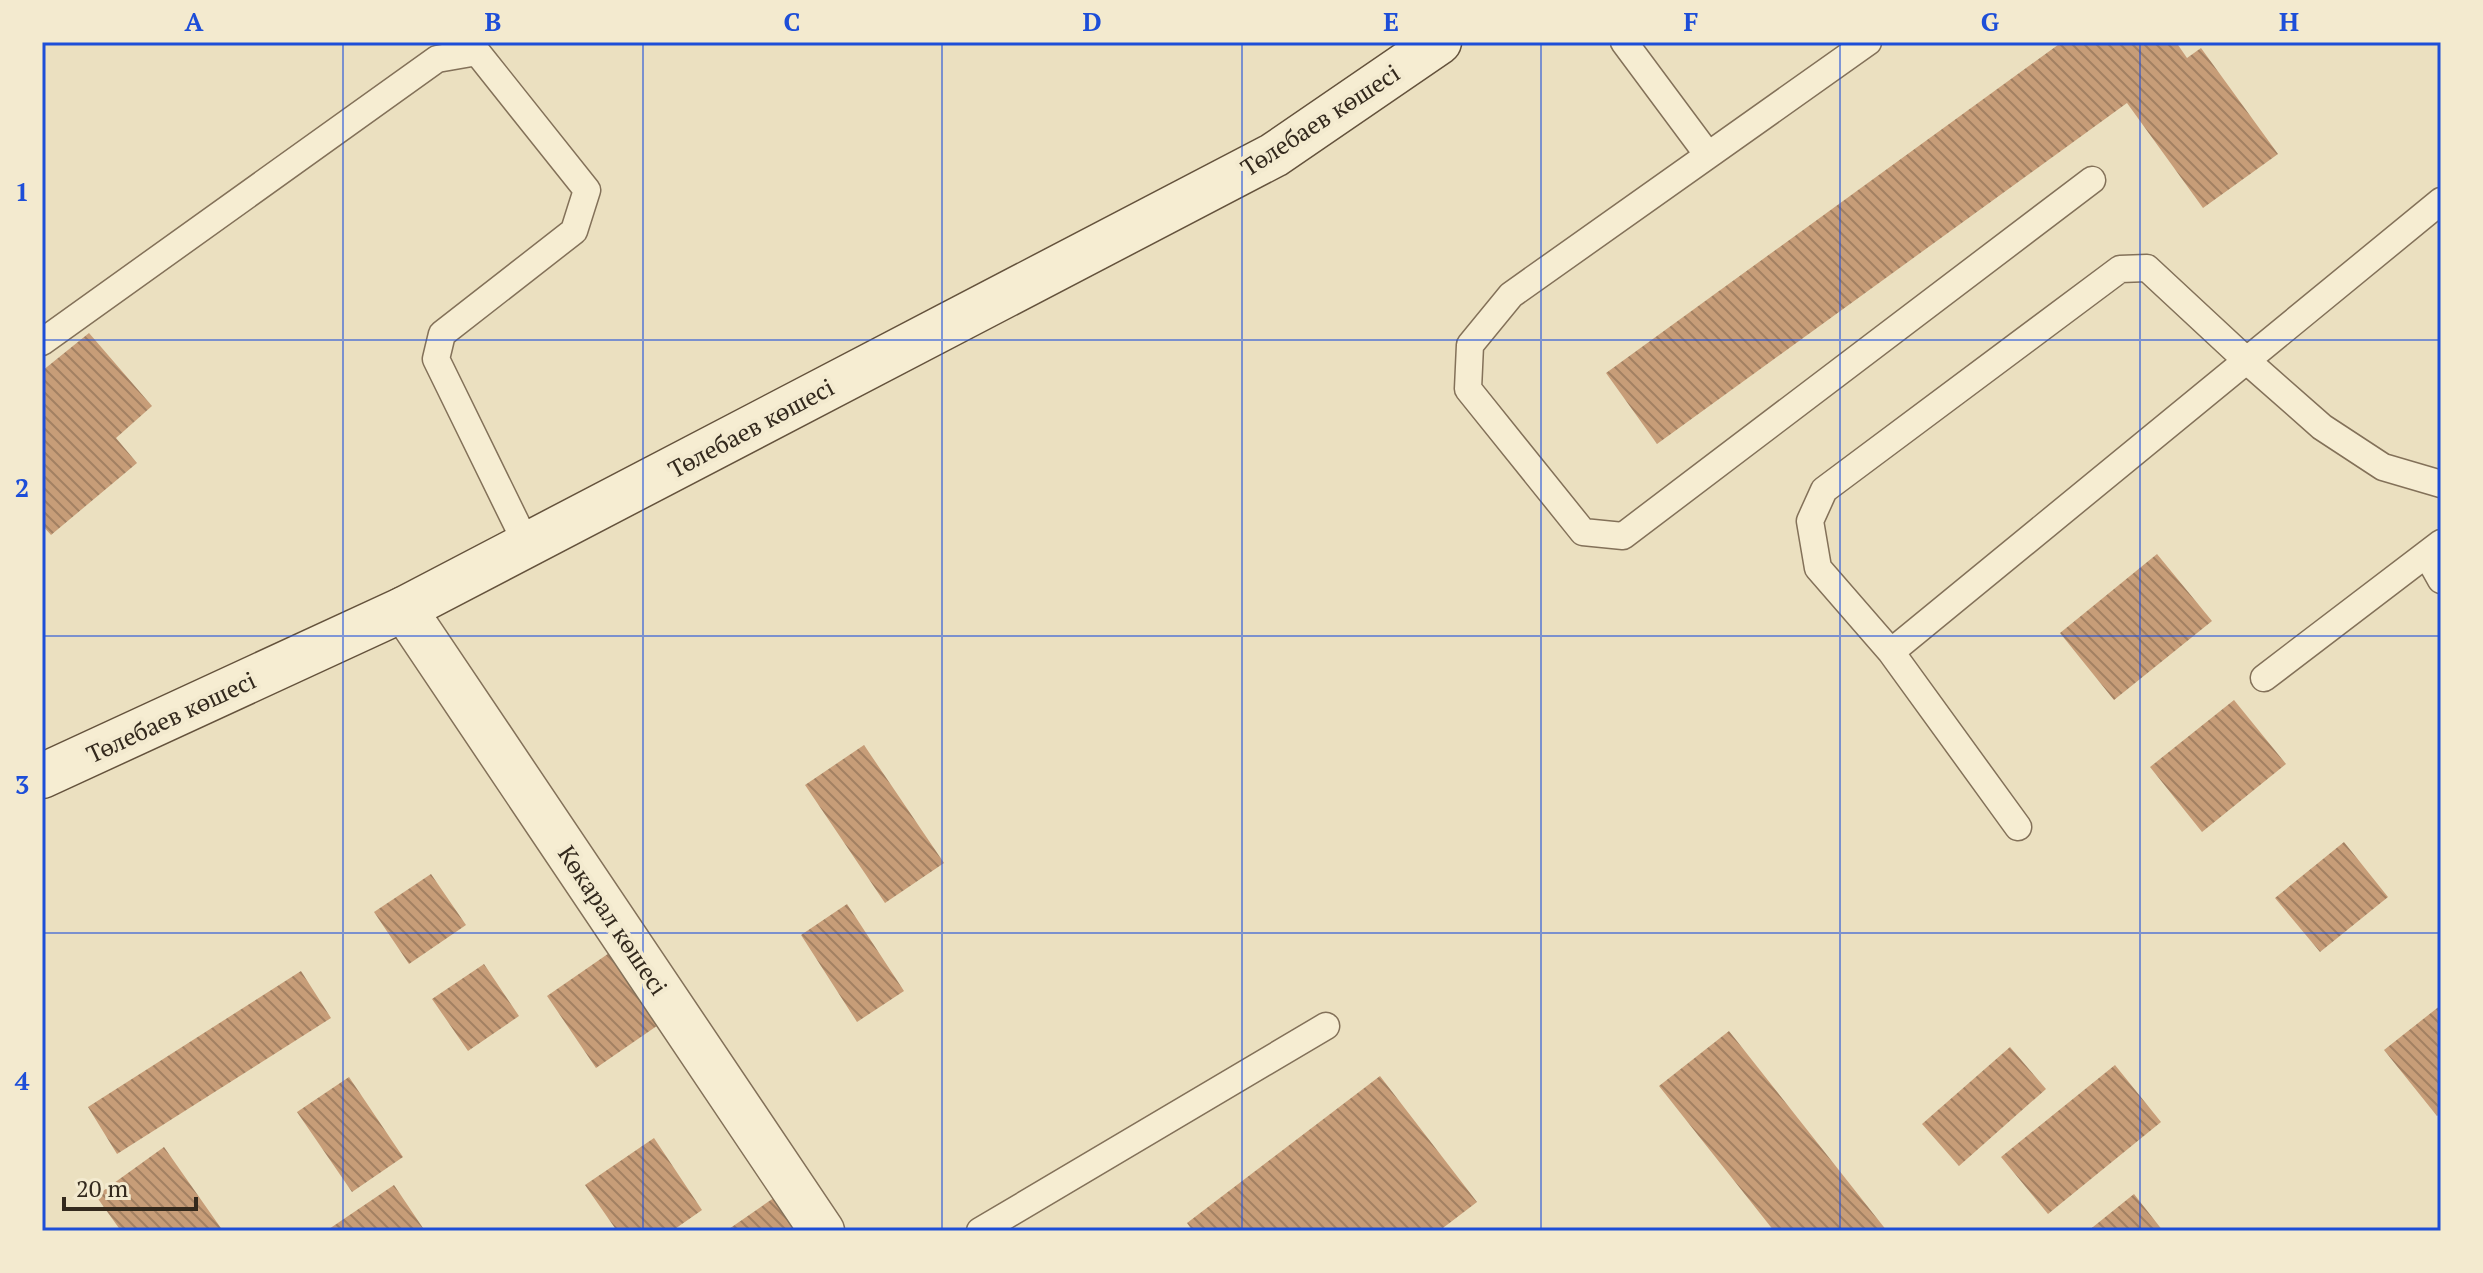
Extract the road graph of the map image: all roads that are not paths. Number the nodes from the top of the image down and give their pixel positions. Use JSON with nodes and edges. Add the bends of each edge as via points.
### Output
{"nodes":[{"id":1,"x":1439,"y":42,"type":"edge"},
{"id":2,"x":1624,"y":42,"type":"edge"},
{"id":3,"x":1868,"y":42,"type":"edge"},
{"id":4,"x":1708,"y":155,"type":"junction"},
{"id":5,"x":2092,"y":180,"type":"dead end"},
{"id":6,"x":2441,"y":201,"type":"edge"},
{"id":7,"x":42,"y":342,"type":"edge"},
{"id":8,"x":2246,"y":360,"type":"junction"},
{"id":9,"x":2441,"y":484,"type":"edge"},
{"id":10,"x":527,"y":545,"type":"junction"},
{"id":11,"x":2434,"y":549,"type":"edge"},
{"id":12,"x":2441,"y":580,"type":"edge"},
{"id":13,"x":404,"y":609,"type":"junction"},
{"id":14,"x":1891,"y":652,"type":"junction"},
{"id":15,"x":2264,"y":678,"type":"dead end"},
{"id":16,"x":42,"y":776,"type":"edge"},
{"id":17,"x":2018,"y":827,"type":"dead end"},
{"id":18,"x":1326,"y":1026,"type":"dead end"},
{"id":19,"x":822,"y":1231,"type":"edge"},
{"id":20,"x":980,"y":1231,"type":"edge"}],
"edges":[{"from":1,"to":10,"type":"street","name":"Төлебаев көшесі","via":[[1274,155]]},
{"from":2,"to":4,"type":"lane"},
{"from":3,"to":4,"type":"lane"},
{"from":4,"to":5,"type":"lane","via":[[1511,295],[1470,345],[1468,389],[1583,532],[1623,536]]},
{"from":6,"to":8,"type":"lane"},
{"from":7,"to":10,"type":"lane","via":[[437,59],[477,52],[587,190],[574,231],[442,334],[436,359]]},
{"from":8,"to":9,"type":"lane","via":[[2322,427],[2383,467]]},
{"from":8,"to":14,"type":"lane"},
{"from":8,"to":14,"type":"lane","via":[[2147,268],[2120,269],[1824,490],[1810,521],[1818,568]]},
{"from":10,"to":13,"type":"street","name":"Төлебаев көшесі"},
{"from":11,"to":12,"type":"lane"},
{"from":11,"to":15,"type":"lane"},
{"from":13,"to":16,"type":"street","name":"Төлебаев көшесі"},
{"from":13,"to":19,"type":"street","name":"Көкарал көшесі"},
{"from":14,"to":17,"type":"lane"},
{"from":18,"to":20,"type":"lane"}]}
